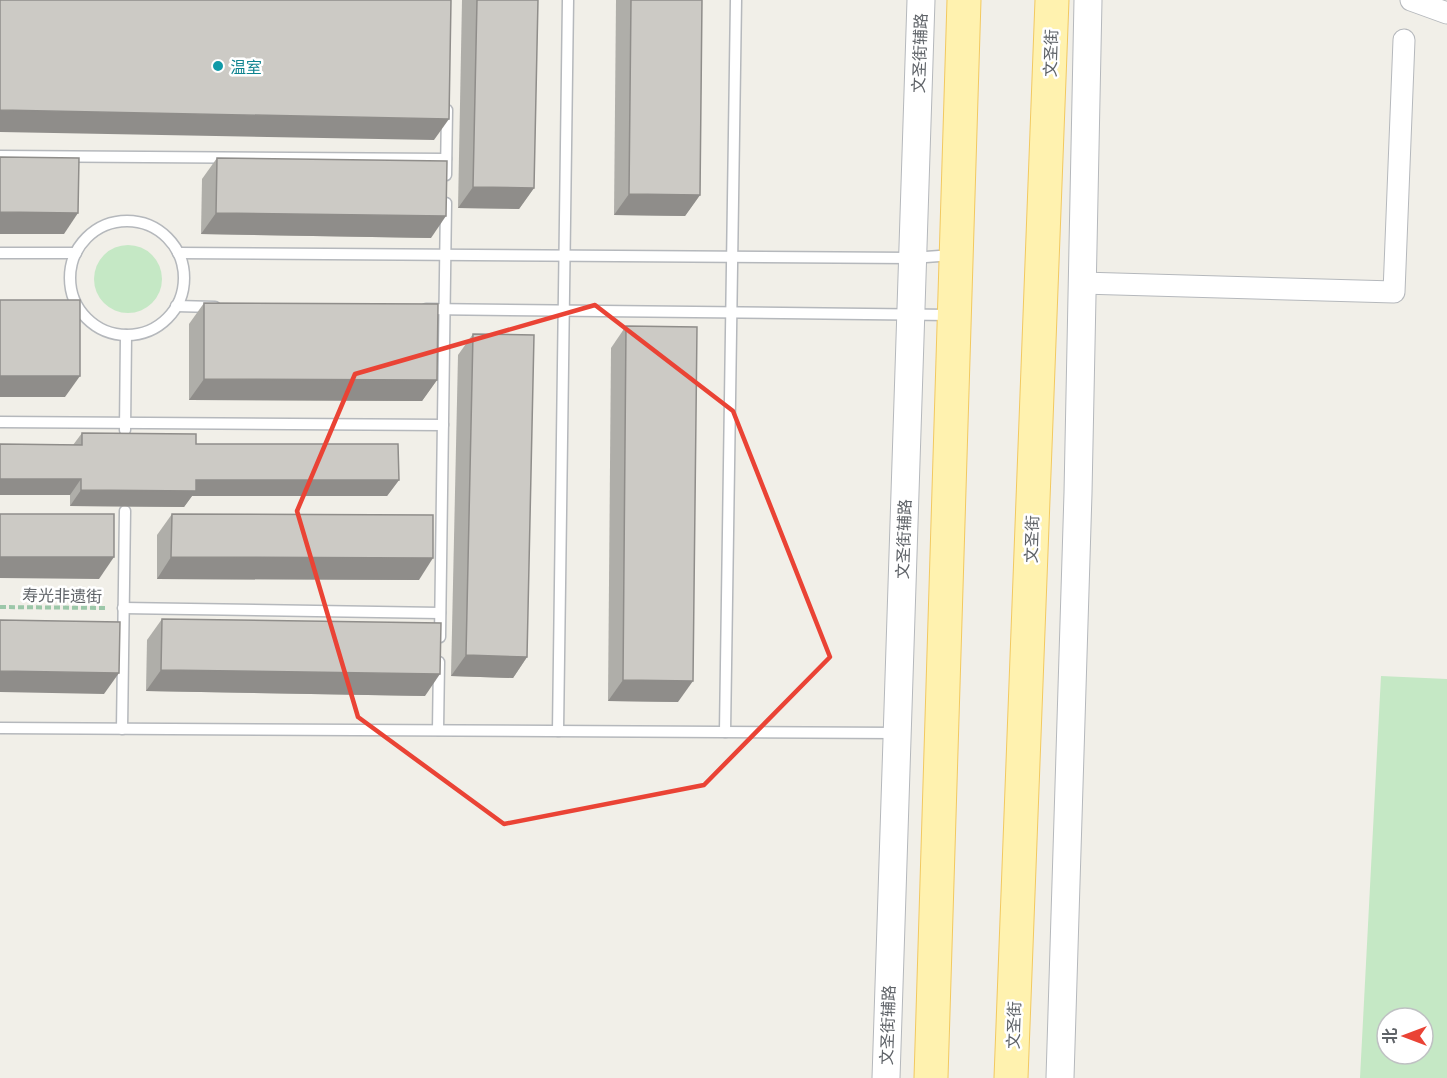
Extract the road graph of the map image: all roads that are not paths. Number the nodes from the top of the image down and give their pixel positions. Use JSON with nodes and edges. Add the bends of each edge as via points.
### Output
{"nodes":[{"id":1,"x":568,"y":0,"type":"edge"},
{"id":2,"x":736,"y":0,"type":"edge"},
{"id":3,"x":921,"y":0,"type":"edge"},
{"id":4,"x":964,"y":0,"type":"edge"},
{"id":5,"x":1052,"y":0,"type":"edge"},
{"id":6,"x":1088,"y":0,"type":"edge"},
{"id":7,"x":1411,"y":0,"type":"edge"},
{"id":8,"x":1447,"y":13,"type":"edge"},
{"id":9,"x":1404,"y":40,"type":"dead end"},
{"id":10,"x":447,"y":102,"type":"edge"},
{"id":11,"x":0,"y":156,"type":"edge"},
{"id":12,"x":446,"y":159,"type":"junction"},
{"id":13,"x":446,"y":183,"type":"edge"},
{"id":14,"x":446,"y":195,"type":"edge"},
{"id":15,"x":0,"y":253,"type":"edge"},
{"id":16,"x":76,"y":253,"type":"junction"},
{"id":17,"x":178,"y":253,"type":"junction"},
{"id":18,"x":445,"y":255,"type":"junction"},
{"id":19,"x":956,"y":255,"type":"junction"},
{"id":20,"x":564,"y":256,"type":"junction"},
{"id":21,"x":732,"y":257,"type":"junction"},
{"id":22,"x":912,"y":258,"type":"junction"},
{"id":23,"x":1082,"y":283,"type":"junction"},
{"id":24,"x":176,"y":306,"type":"junction"},
{"id":25,"x":223,"y":307,"type":"edge"},
{"id":26,"x":409,"y":309,"type":"edge"},
{"id":27,"x":444,"y":309,"type":"junction"},
{"id":28,"x":564,"y":310,"type":"junction"},
{"id":29,"x":731,"y":312,"type":"junction"},
{"id":30,"x":910,"y":314,"type":"junction"},
{"id":31,"x":955,"y":315,"type":"junction"},
{"id":32,"x":126,"y":335,"type":"junction"},
{"id":33,"x":0,"y":422,"type":"edge"},
{"id":34,"x":126,"y":423,"type":"junction"},
{"id":35,"x":443,"y":425,"type":"junction"},
{"id":36,"x":125,"y":440,"type":"edge"},
{"id":37,"x":125,"y":511,"type":"edge"},
{"id":38,"x":123,"y":608,"type":"junction"},
{"id":39,"x":440,"y":613,"type":"junction"},
{"id":40,"x":0,"y":728,"type":"edge"},
{"id":41,"x":122,"y":729,"type":"junction"},
{"id":42,"x":438,"y":730,"type":"junction"},
{"id":43,"x":558,"y":731,"type":"junction"},
{"id":44,"x":725,"y":732,"type":"junction"},
{"id":45,"x":897,"y":733,"type":"junction"},
{"id":46,"x":886,"y":1078,"type":"edge"},
{"id":47,"x":931,"y":1078,"type":"edge"},
{"id":48,"x":1011,"y":1078,"type":"edge"},
{"id":49,"x":1060,"y":1078,"type":"edge"}],
"edges":[{"from":1,"to":20,"type":"lane"},
{"from":2,"to":21,"type":"lane"},
{"from":3,"to":22,"type":"street","name":"文圣街辅路"},
{"from":4,"to":19,"type":"main road"},
{"from":5,"to":48,"type":"main road","name":"文圣街"},
{"from":6,"to":23,"type":"street"},
{"from":7,"to":8,"type":"street"},
{"from":9,"to":23,"type":"street","via":[[1394,292]]},
{"from":10,"to":12,"type":"lane"},
{"from":11,"to":12,"type":"lane"},
{"from":12,"to":13,"type":"lane"},
{"from":14,"to":18,"type":"lane"},
{"from":15,"to":16,"type":"lane"},
{"from":16,"to":17,"type":"lane","via":[[87,237],[103,226],[122,221],[141,222],[159,230]]},
{"from":16,"to":32,"type":"lane","via":[[70,272],[73,307],[105,331]]},
{"from":17,"to":18,"type":"lane"},
{"from":17,"to":24,"type":"lane","via":[[184,280]]},
{"from":18,"to":20,"type":"lane"},
{"from":18,"to":27,"type":"lane"},
{"from":19,"to":22,"type":"lane"},
{"from":19,"to":31,"type":"main road"},
{"from":20,"to":21,"type":"lane"},
{"from":20,"to":28,"type":"lane"},
{"from":21,"to":22,"type":"lane"},
{"from":21,"to":29,"type":"lane"},
{"from":22,"to":30,"type":"street","name":"文圣街辅路"},
{"from":23,"to":49,"type":"street"},
{"from":24,"to":25,"type":"lane"},
{"from":24,"to":32,"type":"lane","via":[[158,326]]},
{"from":26,"to":27,"type":"lane"},
{"from":27,"to":28,"type":"lane"},
{"from":27,"to":35,"type":"lane"},
{"from":28,"to":29,"type":"lane"},
{"from":28,"to":43,"type":"lane"},
{"from":29,"to":30,"type":"lane"},
{"from":29,"to":44,"type":"lane"},
{"from":30,"to":31,"type":"lane"},
{"from":30,"to":45,"type":"street","name":"文圣街辅路"},
{"from":31,"to":47,"type":"main road"},
{"from":32,"to":34,"type":"lane"},
{"from":33,"to":34,"type":"lane"},
{"from":34,"to":35,"type":"lane"},
{"from":34,"to":36,"type":"lane"},
{"from":35,"to":39,"type":"lane"},
{"from":37,"to":38,"type":"lane"},
{"from":38,"to":39,"type":"lane"},
{"from":38,"to":41,"type":"lane"},
{"from":39,"to":42,"type":"lane"},
{"from":40,"to":41,"type":"lane"},
{"from":41,"to":42,"type":"lane"},
{"from":42,"to":43,"type":"lane"},
{"from":43,"to":44,"type":"lane"},
{"from":44,"to":45,"type":"lane"},
{"from":45,"to":46,"type":"street","name":"文圣街辅路"}]}
